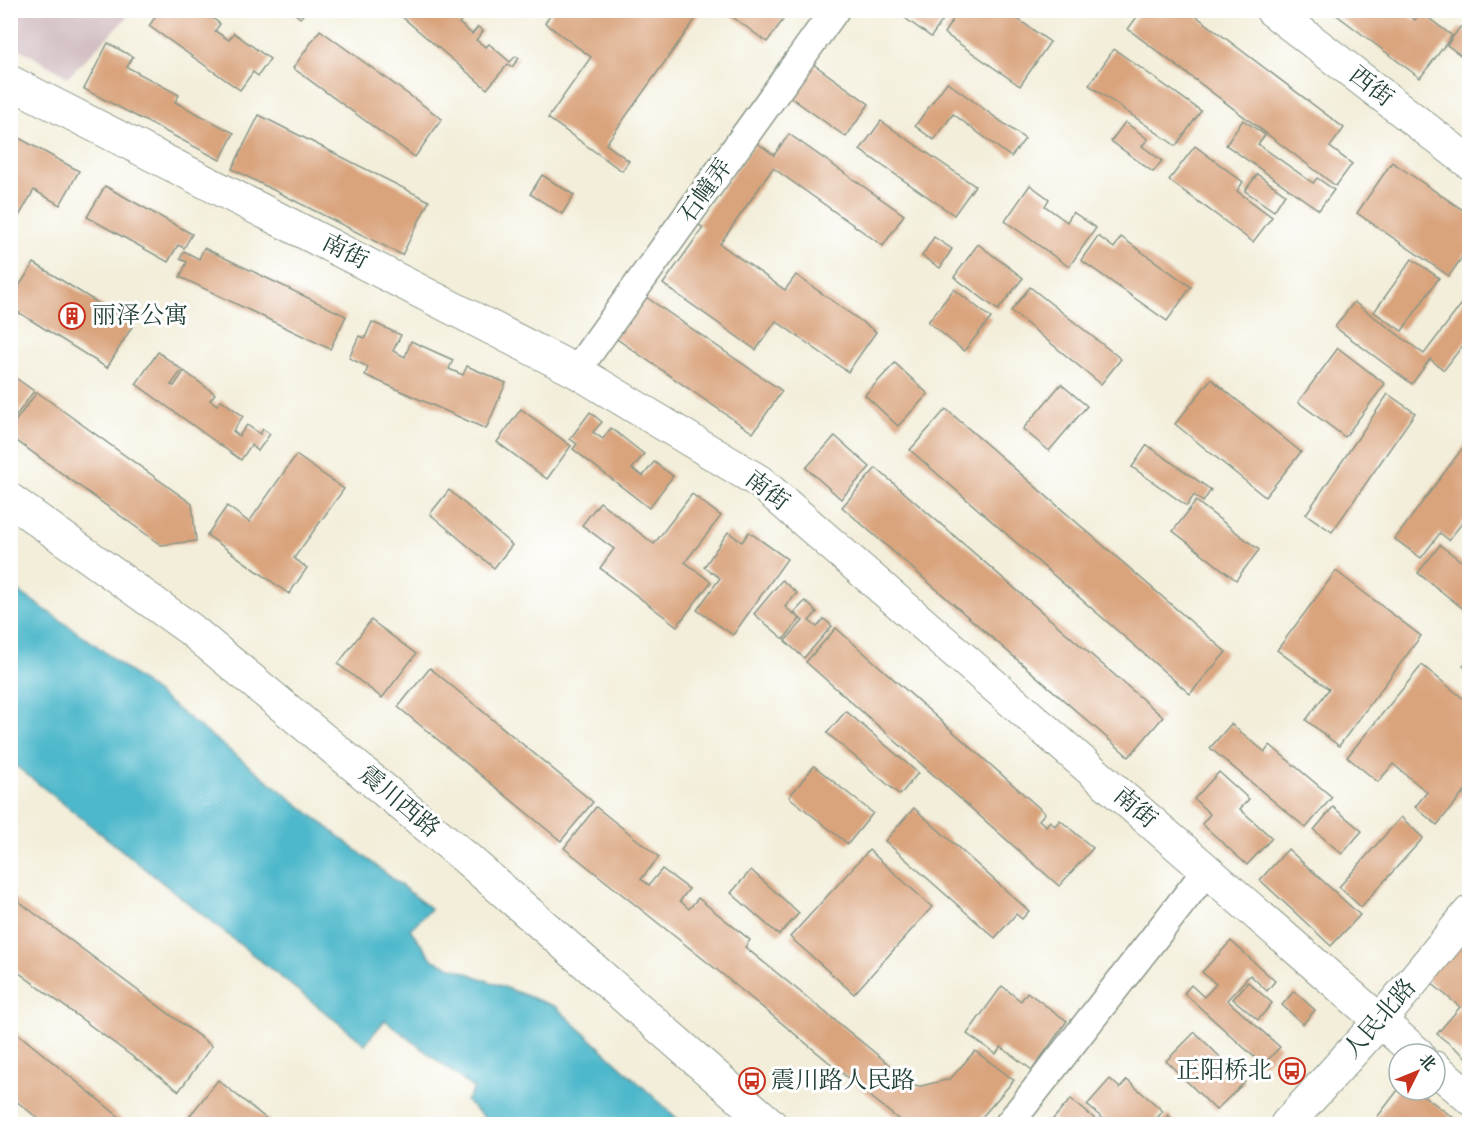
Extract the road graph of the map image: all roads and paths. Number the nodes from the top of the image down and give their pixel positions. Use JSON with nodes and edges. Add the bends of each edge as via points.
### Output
{"nodes":[{"id":1,"x":835,"y":10,"type":"edge"},
{"id":2,"x":1272,"y":10,"type":"edge"},
{"id":3,"x":10,"y":82,"type":"edge"},
{"id":4,"x":1470,"y":163,"type":"edge"},
{"id":5,"x":576,"y":371,"type":"junction"},
{"id":6,"x":10,"y":500,"type":"edge"},
{"id":7,"x":1207,"y":870,"type":"junction"},
{"id":8,"x":1470,"y":912,"type":"edge"},
{"id":9,"x":1380,"y":1021,"type":"junction"},
{"id":10,"x":1404,"y":1042,"type":"edge"},
{"id":11,"x":1447,"y":1078,"type":"edge"},
{"id":12,"x":1470,"y":1098,"type":"edge"},
{"id":13,"x":770,"y":1125,"type":"edge"},
{"id":14,"x":1009,"y":1125,"type":"edge"},
{"id":15,"x":1287,"y":1125,"type":"edge"}],
"edges":[{"from":1,"to":5,"type":"street","name":"石幢弄"},
{"from":2,"to":4,"type":"street","name":"西街"},
{"from":3,"to":5,"type":"street","name":"南街"},
{"from":5,"to":7,"type":"street","name":"南街","via":[[760,482]]},
{"from":6,"to":13,"type":"street","name":"震川西路","via":[[226,659],[466,858]]},
{"from":7,"to":9,"type":"street","name":"南街"},
{"from":7,"to":14,"type":"street"},
{"from":8,"to":9,"type":"street","name":"人民北路"},
{"from":9,"to":10,"type":"street","name":"南街"},
{"from":9,"to":15,"type":"street","name":"人民北路"},
{"from":11,"to":12,"type":"street"}]}
